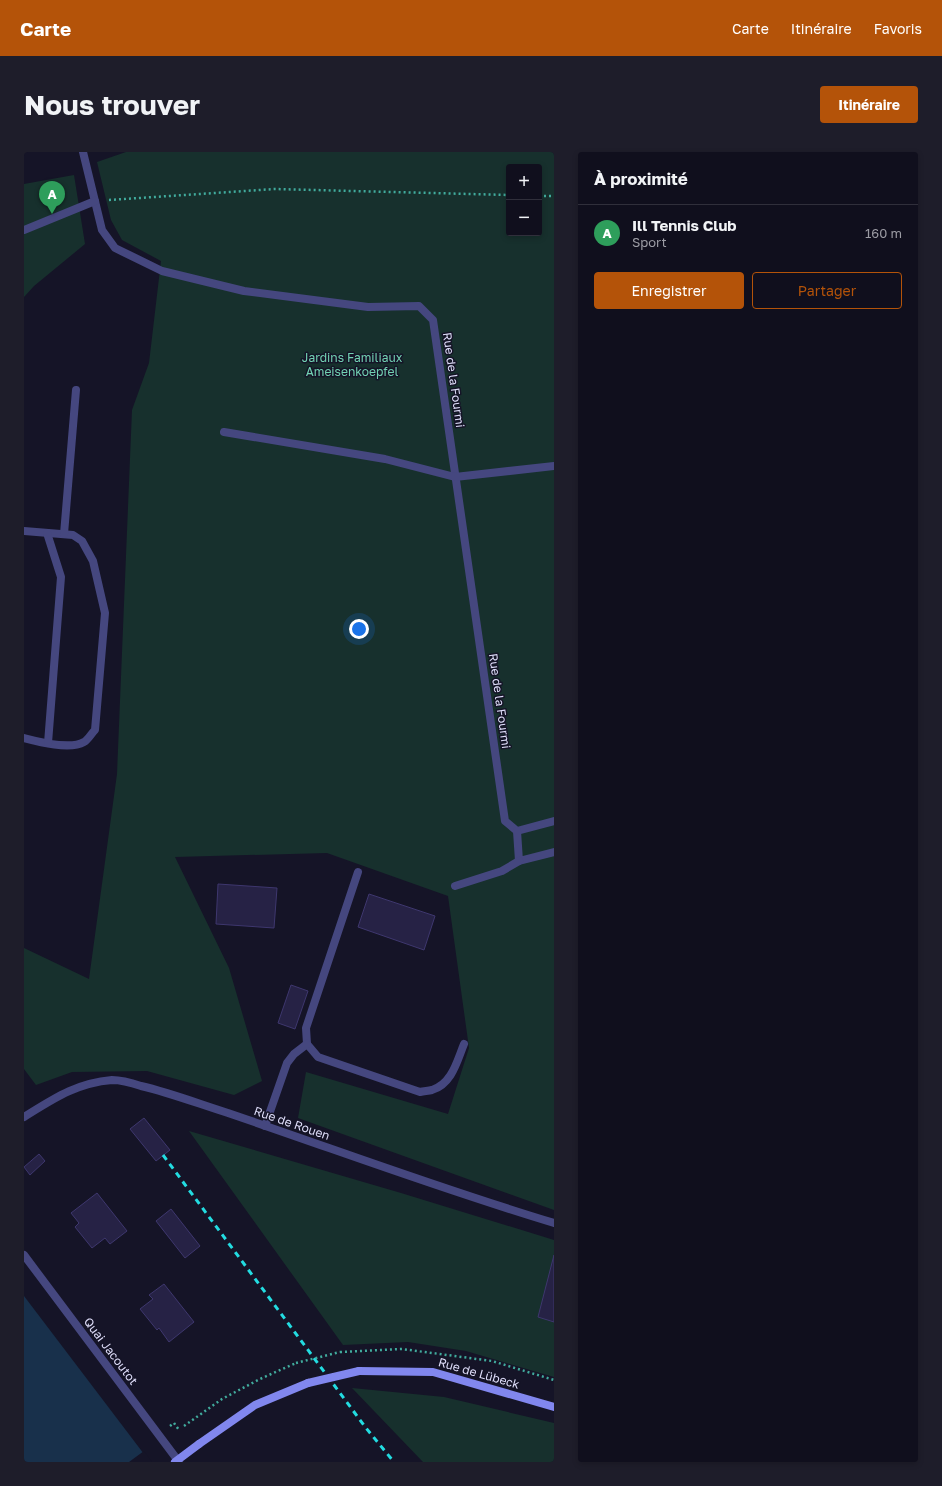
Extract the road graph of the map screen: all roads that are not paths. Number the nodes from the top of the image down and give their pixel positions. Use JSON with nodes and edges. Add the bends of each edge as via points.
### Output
{"nodes":[{"id":1,"x":83,"y":152,"type":"edge"},
{"id":2,"x":95,"y":201,"type":"junction"},
{"id":3,"x":24,"y":230,"type":"edge"},
{"id":4,"x":76,"y":390,"type":"dead end"},
{"id":5,"x":224,"y":432,"type":"dead end"},
{"id":6,"x":554,"y":466,"type":"edge"},
{"id":7,"x":456,"y":477,"type":"junction"},
{"id":8,"x":24,"y":531,"type":"edge"},
{"id":9,"x":47,"y":533,"type":"junction"},
{"id":10,"x":64,"y":534,"type":"junction"},
{"id":11,"x":24,"y":738,"type":"edge"},
{"id":12,"x":48,"y":743,"type":"junction"},
{"id":13,"x":554,"y":821,"type":"edge"},
{"id":14,"x":517,"y":831,"type":"junction"},
{"id":15,"x":554,"y":852,"type":"edge"},
{"id":16,"x":519,"y":861,"type":"junction"},
{"id":17,"x":358,"y":872,"type":"dead end"},
{"id":18,"x":455,"y":886,"type":"dead end"},
{"id":19,"x":307,"y":1044,"type":"junction"},
{"id":20,"x":464,"y":1044,"type":"dead end"},
{"id":21,"x":24,"y":1117,"type":"edge"},
{"id":22,"x":265,"y":1126,"type":"junction"},
{"id":23,"x":554,"y":1223,"type":"edge"},
{"id":24,"x":24,"y":1255,"type":"edge"},
{"id":25,"x":554,"y":1407,"type":"edge"},
{"id":26,"x":175,"y":1462,"type":"edge"},
{"id":27,"x":179,"y":1462,"type":"edge"}],
"edges":[{"from":1,"to":2,"type":"street","name":"Rue de la Fourmi"},
{"from":2,"to":3,"type":"street"},
{"from":2,"to":7,"type":"street","name":"Rue de la Fourmi","via":[[102,230],[115,248],[162,271],[244,291],[368,307],[419,306],[433,320]]},
{"from":4,"to":10,"type":"street"},
{"from":5,"to":7,"type":"street","via":[[385,459]]},
{"from":6,"to":7,"type":"street"},
{"from":7,"to":14,"type":"street","name":"Rue de la Fourmi","via":[[505,821]]},
{"from":8,"to":9,"type":"street"},
{"from":9,"to":10,"type":"street"},
{"from":9,"to":12,"type":"street","via":[[61,577]]},
{"from":10,"to":12,"type":"street","via":[[73,535],[82,541],[93,561],[105,613],[94,730],[83,742],[68,746]]},
{"from":11,"to":12,"type":"street"},
{"from":13,"to":14,"type":"street"},
{"from":14,"to":16,"type":"street"},
{"from":15,"to":16,"type":"street"},
{"from":16,"to":18,"type":"street","via":[[502,871]]},
{"from":17,"to":19,"type":"street","via":[[306,1028]]},
{"from":19,"to":20,"type":"street","via":[[318,1057],[420,1092],[433,1090],[444,1083],[452,1073]]},
{"from":19,"to":22,"type":"street","via":[[287,1063]]},
{"from":21,"to":22,"type":"street","name":"Rue de Rouen","via":[[70,1090],[114,1080],[153,1089]]},
{"from":22,"to":23,"type":"street","name":"Rue de Rouen"},
{"from":24,"to":27,"type":"street","name":"Quai Jacoutot"},
{"from":25,"to":26,"type":"main road","name":"Rue de Lübeck","bridge":true,"via":[[433,1372],[358,1371],[308,1382],[255,1405]]}]}
